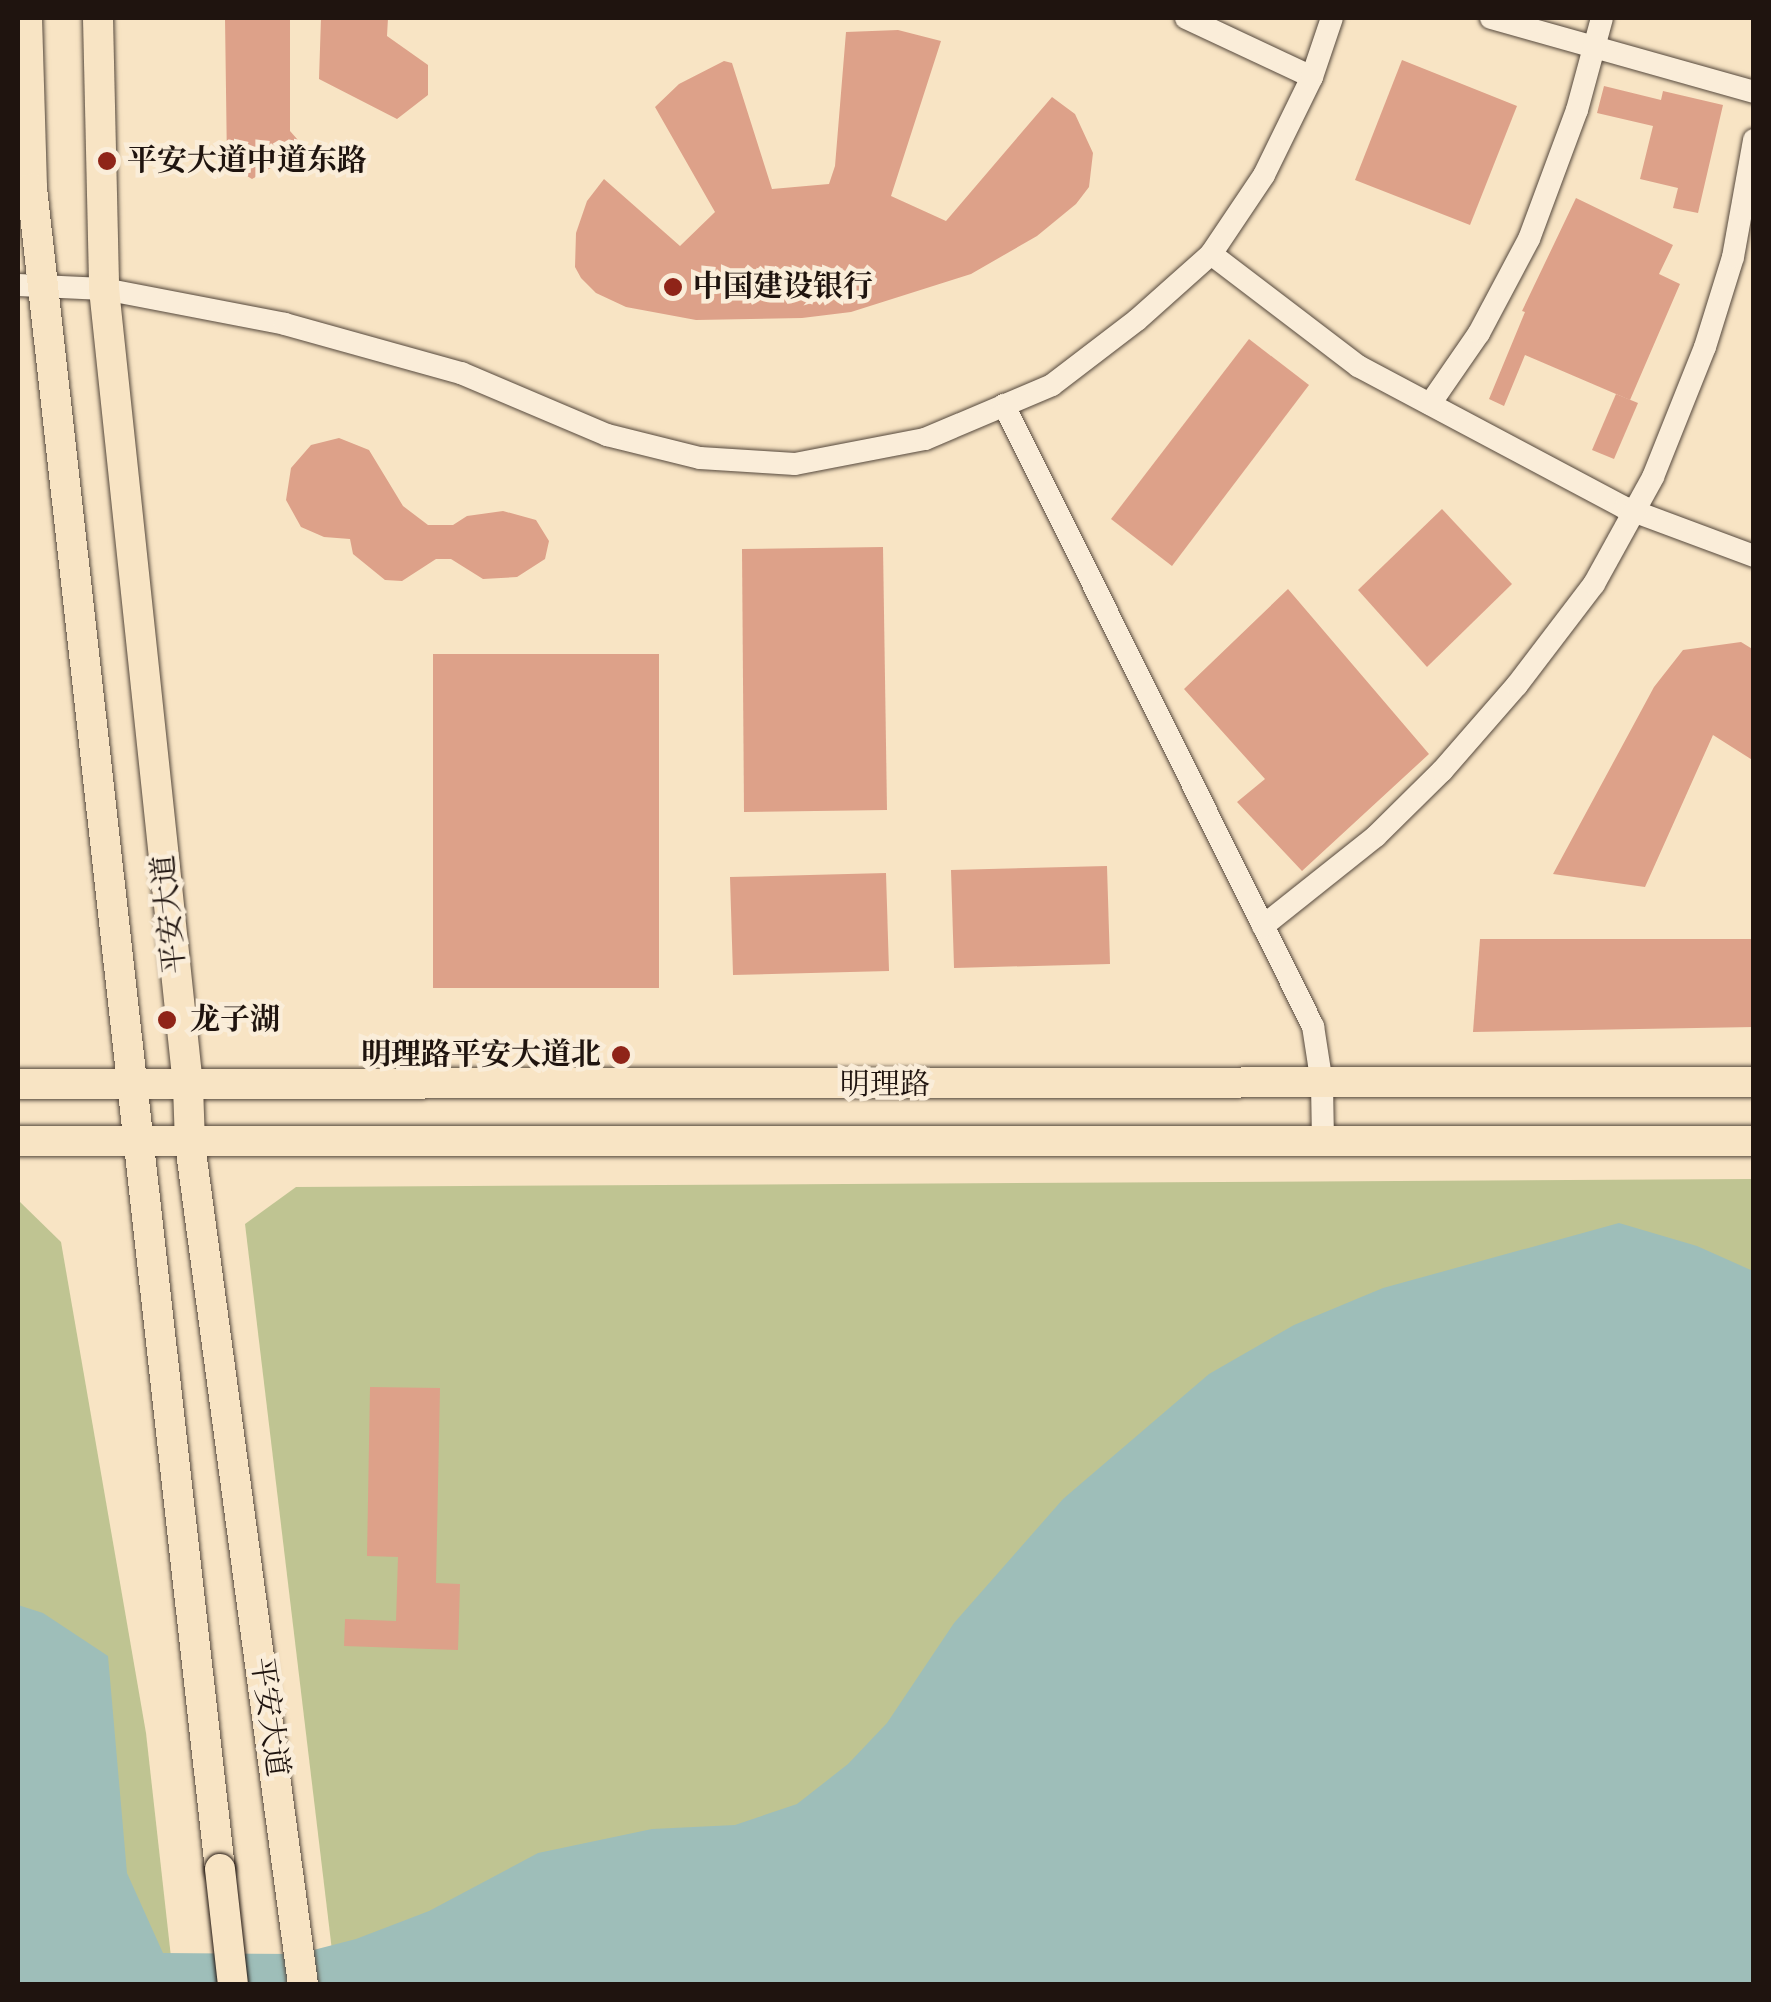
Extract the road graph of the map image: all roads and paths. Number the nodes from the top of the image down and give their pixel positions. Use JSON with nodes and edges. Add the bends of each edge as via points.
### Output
{"nodes":[{"id":1,"x":27,"y":18,"type":"edge"},
{"id":2,"x":98,"y":18,"type":"edge"},
{"id":3,"x":1186,"y":18,"type":"edge"},
{"id":4,"x":1332,"y":18,"type":"edge"},
{"id":5,"x":1491,"y":18,"type":"edge"},
{"id":6,"x":1602,"y":18,"type":"edge"},
{"id":7,"x":1596,"y":47,"type":"junction"},
{"id":8,"x":1312,"y":77,"type":"junction"},
{"id":9,"x":1754,"y":92,"type":"edge"},
{"id":10,"x":1754,"y":140,"type":"edge"},
{"id":11,"x":1210,"y":254,"type":"junction"},
{"id":12,"x":30,"y":285,"type":"edge"},
{"id":13,"x":104,"y":289,"type":"junction"},
{"id":14,"x":1430,"y":404,"type":"junction"},
{"id":15,"x":1004,"y":405,"type":"junction"},
{"id":16,"x":1634,"y":511,"type":"junction"},
{"id":17,"x":1754,"y":556,"type":"edge"},
{"id":18,"x":1264,"y":926,"type":"junction"},
{"id":19,"x":1754,"y":1082,"type":"edge"},
{"id":20,"x":18,"y":1084,"type":"edge"},
{"id":21,"x":131,"y":1084,"type":"junction"},
{"id":22,"x":1322,"y":1084,"type":"junction"},
{"id":23,"x":188,"y":1086,"type":"junction"},
{"id":24,"x":1323,"y":1140,"type":"junction"},
{"id":25,"x":18,"y":1141,"type":"edge"},
{"id":26,"x":1754,"y":1141,"type":"edge"},
{"id":27,"x":138,"y":1144,"type":"junction"},
{"id":28,"x":190,"y":1144,"type":"junction"},
{"id":29,"x":233,"y":1984,"type":"edge"},
{"id":30,"x":303,"y":1984,"type":"edge"}],
"edges":[{"from":1,"to":12,"type":"main road","name":"平安大道"},
{"from":2,"to":13,"type":"main road","name":"平安大道"},
{"from":3,"to":8,"type":"street"},
{"from":4,"to":8,"type":"street"},
{"from":5,"to":7,"type":"street"},
{"from":6,"to":7,"type":"street"},
{"from":7,"to":9,"type":"street"},
{"from":7,"to":14,"type":"street","via":[[1529,239],[1479,334]]},
{"from":8,"to":11,"type":"street","via":[[1264,176]]},
{"from":10,"to":16,"type":"street","via":[[1734,257],[1705,347]]},
{"from":11,"to":14,"type":"street","via":[[1358,366]]},
{"from":11,"to":15,"type":"street","via":[[1052,386]]},
{"from":12,"to":13,"type":"street"},
{"from":12,"to":21,"type":"main road","name":"平安大道"},
{"from":13,"to":15,"type":"street","via":[[285,324],[461,372],[608,435],[700,458],[794,464],[924,439]]},
{"from":13,"to":23,"type":"main road","name":"平安大道"},
{"from":14,"to":16,"type":"street"},
{"from":15,"to":18,"type":"street"},
{"from":16,"to":17,"type":"street"},
{"from":16,"to":18,"type":"street","via":[[1594,584],[1442,771],[1376,836]]},
{"from":18,"to":22,"type":"street","via":[[1313,1026]]},
{"from":19,"to":22,"type":"main road","name":"明理路"},
{"from":20,"to":21,"type":"main road","name":"明理路"},
{"from":21,"to":23,"type":"main road","name":"明理路"},
{"from":21,"to":27,"type":"main road","name":"平安大道"},
{"from":22,"to":23,"type":"main road","name":"明理路"},
{"from":22,"to":24,"type":"street"},
{"from":23,"to":28,"type":"main road","name":"平安大道"},
{"from":24,"to":26,"type":"main road","name":"明理路"},
{"from":24,"to":28,"type":"main road","name":"明理路"},
{"from":25,"to":27,"type":"main road","name":"明理路"},
{"from":27,"to":28,"type":"main road","name":"明理路"},
{"from":27,"to":29,"type":"main road","name":"平安大道","bridge":true},
{"from":28,"to":30,"type":"main road","name":"平安大道"}]}
